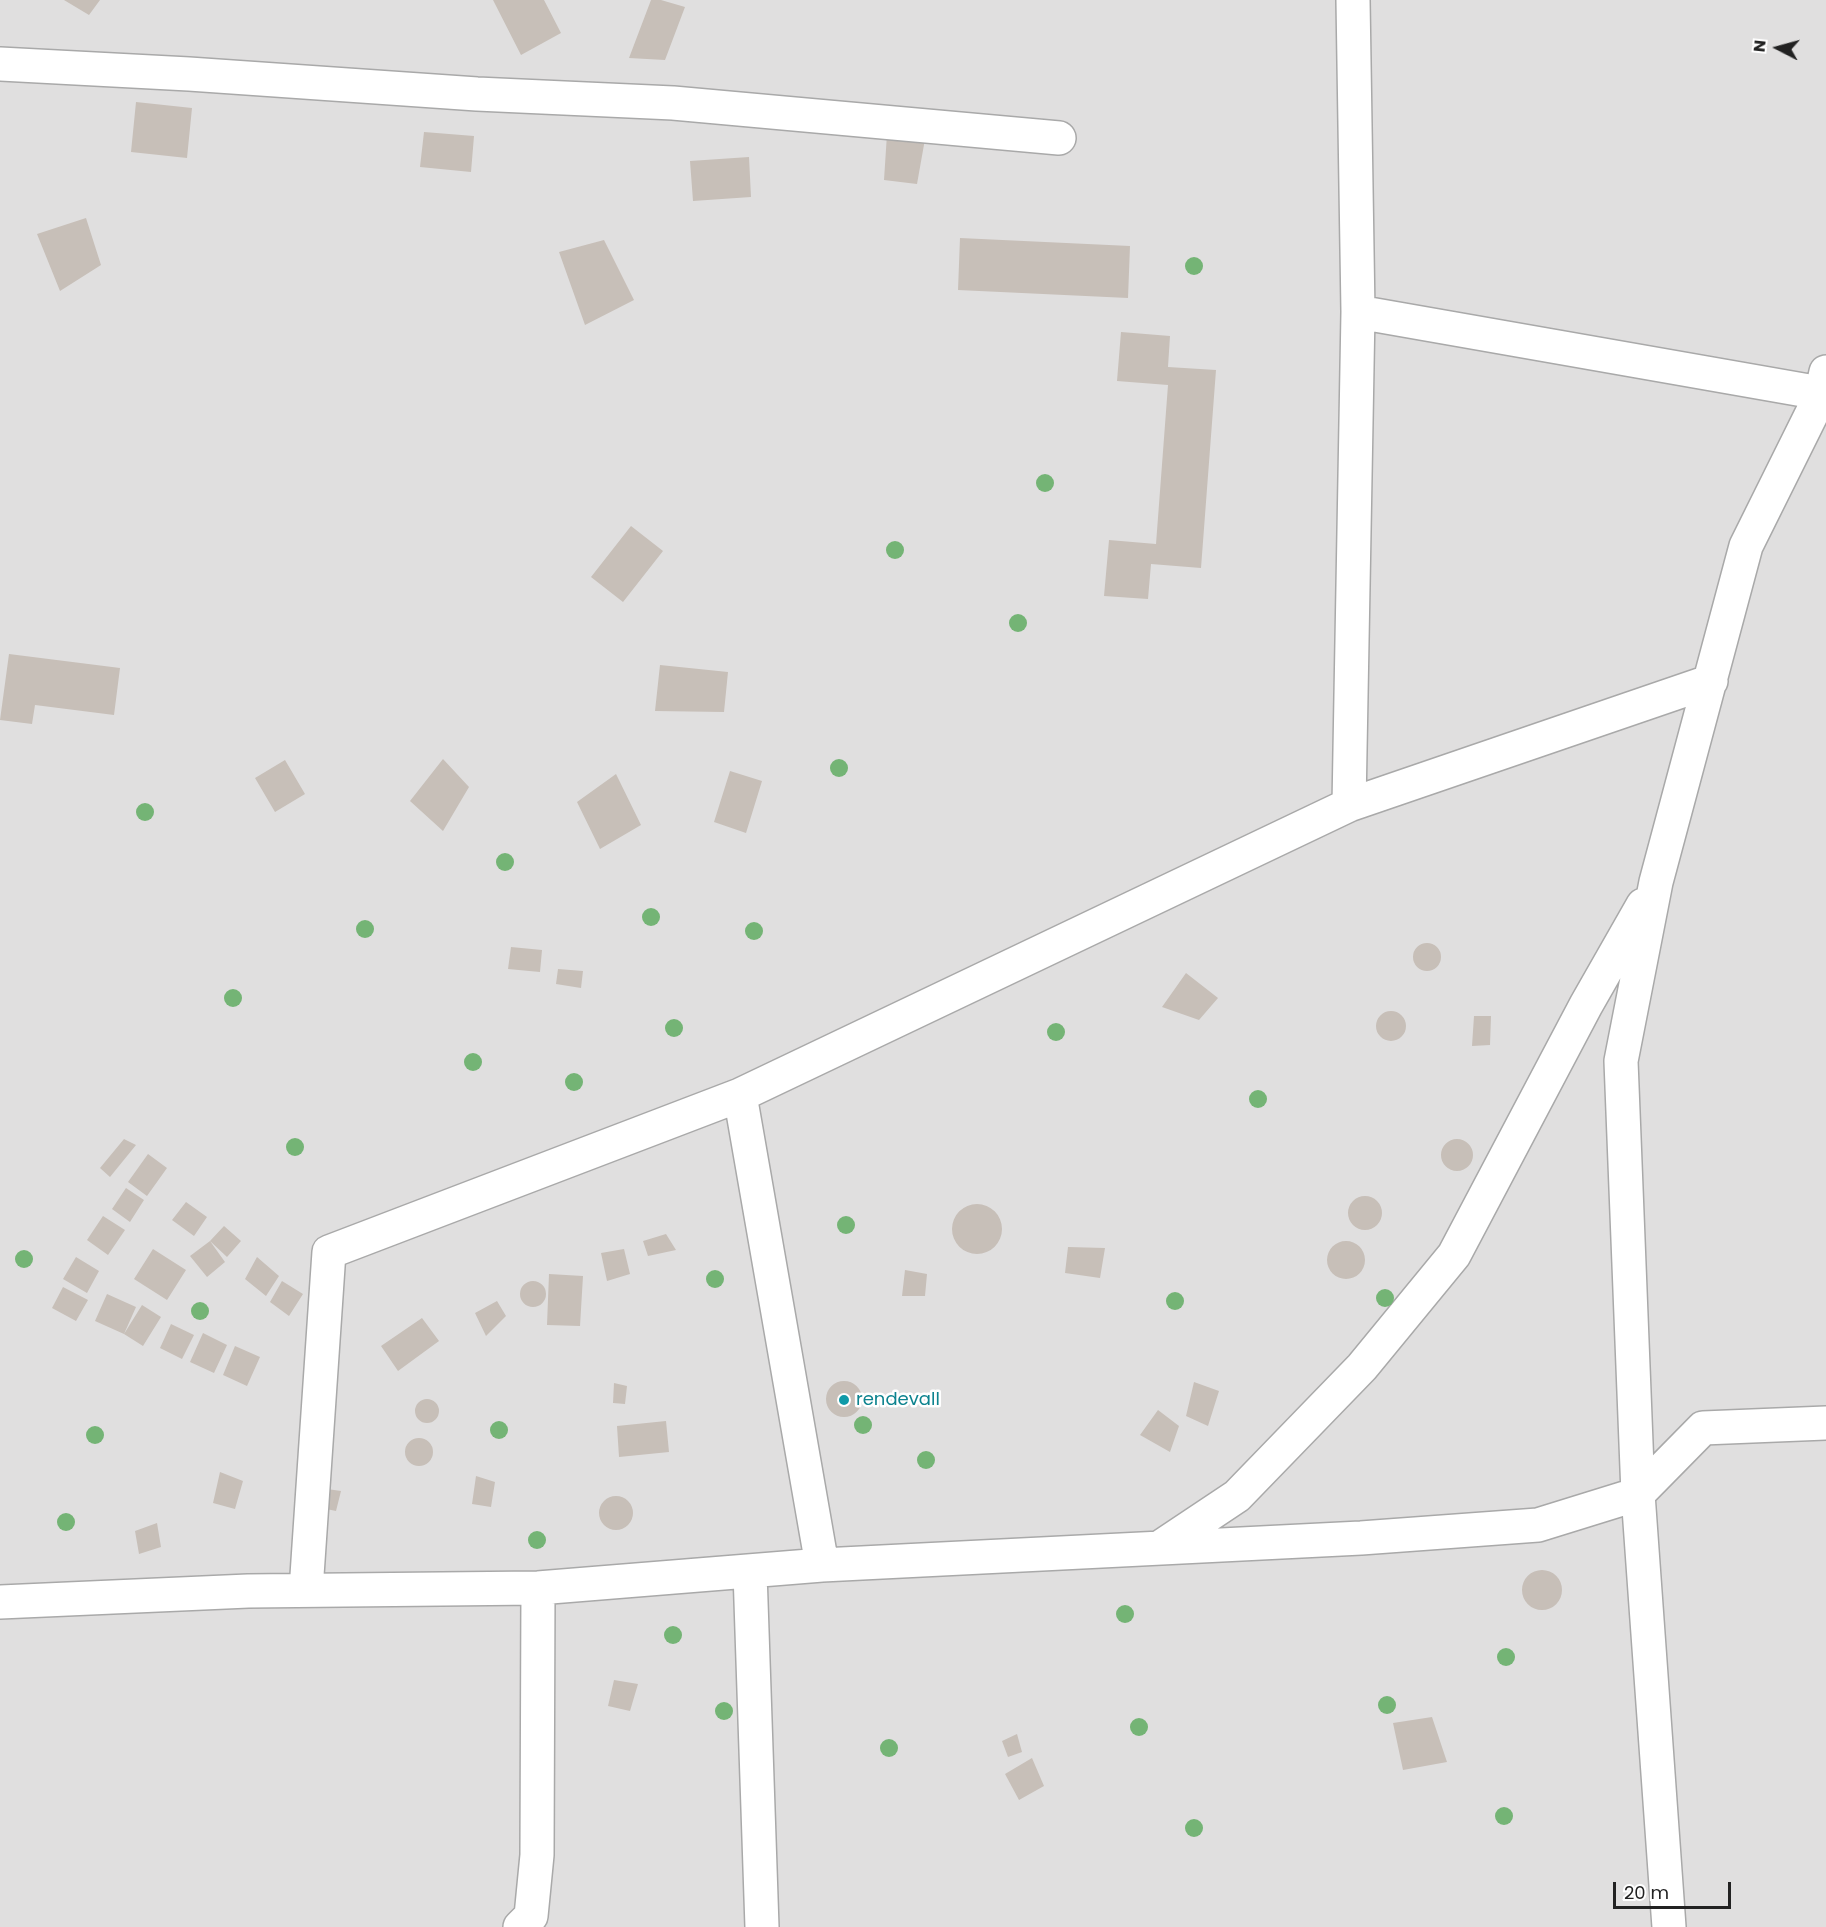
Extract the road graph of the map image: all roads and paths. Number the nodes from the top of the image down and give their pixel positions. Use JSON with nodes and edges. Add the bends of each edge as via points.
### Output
{"nodes":[{"id":1,"x":1353,"y":0,"type":"edge"},
{"id":2,"x":0,"y":64,"type":"edge"},
{"id":3,"x":1059,"y":138,"type":"dead end"},
{"id":4,"x":1358,"y":312,"type":"junction"},
{"id":5,"x":1824,"y":387,"type":"edge"},
{"id":6,"x":1711,"y":681,"type":"junction"},
{"id":7,"x":1349,"y":805,"type":"junction"},
{"id":8,"x":1656,"y":882,"type":"junction"},
{"id":9,"x":740,"y":1095,"type":"junction"},
{"id":10,"x":1826,"y":1423,"type":"edge"},
{"id":11,"x":1638,"y":1494,"type":"junction"},
{"id":12,"x":1158,"y":1549,"type":"junction"},
{"id":13,"x":822,"y":1566,"type":"junction"},
{"id":14,"x":750,"y":1572,"type":"junction"},
{"id":15,"x":538,"y":1588,"type":"junction"},
{"id":16,"x":306,"y":1590,"type":"junction"},
{"id":17,"x":0,"y":1602,"type":"edge"},
{"id":18,"x":520,"y":1927,"type":"edge"},
{"id":19,"x":762,"y":1927,"type":"edge"},
{"id":20,"x":1669,"y":1927,"type":"edge"}],
"edges":[{"from":1,"to":4,"type":"street"},
{"from":2,"to":3,"type":"street","via":[[673,103]]},
{"from":4,"to":5,"type":"street"},
{"from":4,"to":7,"type":"street"},
{"from":5,"to":6,"type":"street","via":[[1746,546]]},
{"from":6,"to":7,"type":"street"},
{"from":6,"to":8,"type":"street"},
{"from":7,"to":9,"type":"street"},
{"from":8,"to":11,"type":"street","via":[[1621,1061]]},
{"from":8,"to":12,"type":"street","via":[[1454,1255],[1362,1367],[1237,1496]]},
{"from":9,"to":13,"type":"street"},
{"from":9,"to":16,"type":"street","via":[[329,1252]]},
{"from":10,"to":11,"type":"street","via":[[1703,1428]]},
{"from":11,"to":12,"type":"street","via":[[1538,1525]]},
{"from":11,"to":20,"type":"street"},
{"from":12,"to":13,"type":"street"},
{"from":13,"to":14,"type":"street"},
{"from":14,"to":15,"type":"street"},
{"from":14,"to":19,"type":"street"},
{"from":15,"to":16,"type":"street"},
{"from":15,"to":18,"type":"street","via":[[537,1855],[531,1916]]},
{"from":16,"to":17,"type":"street"}]}
